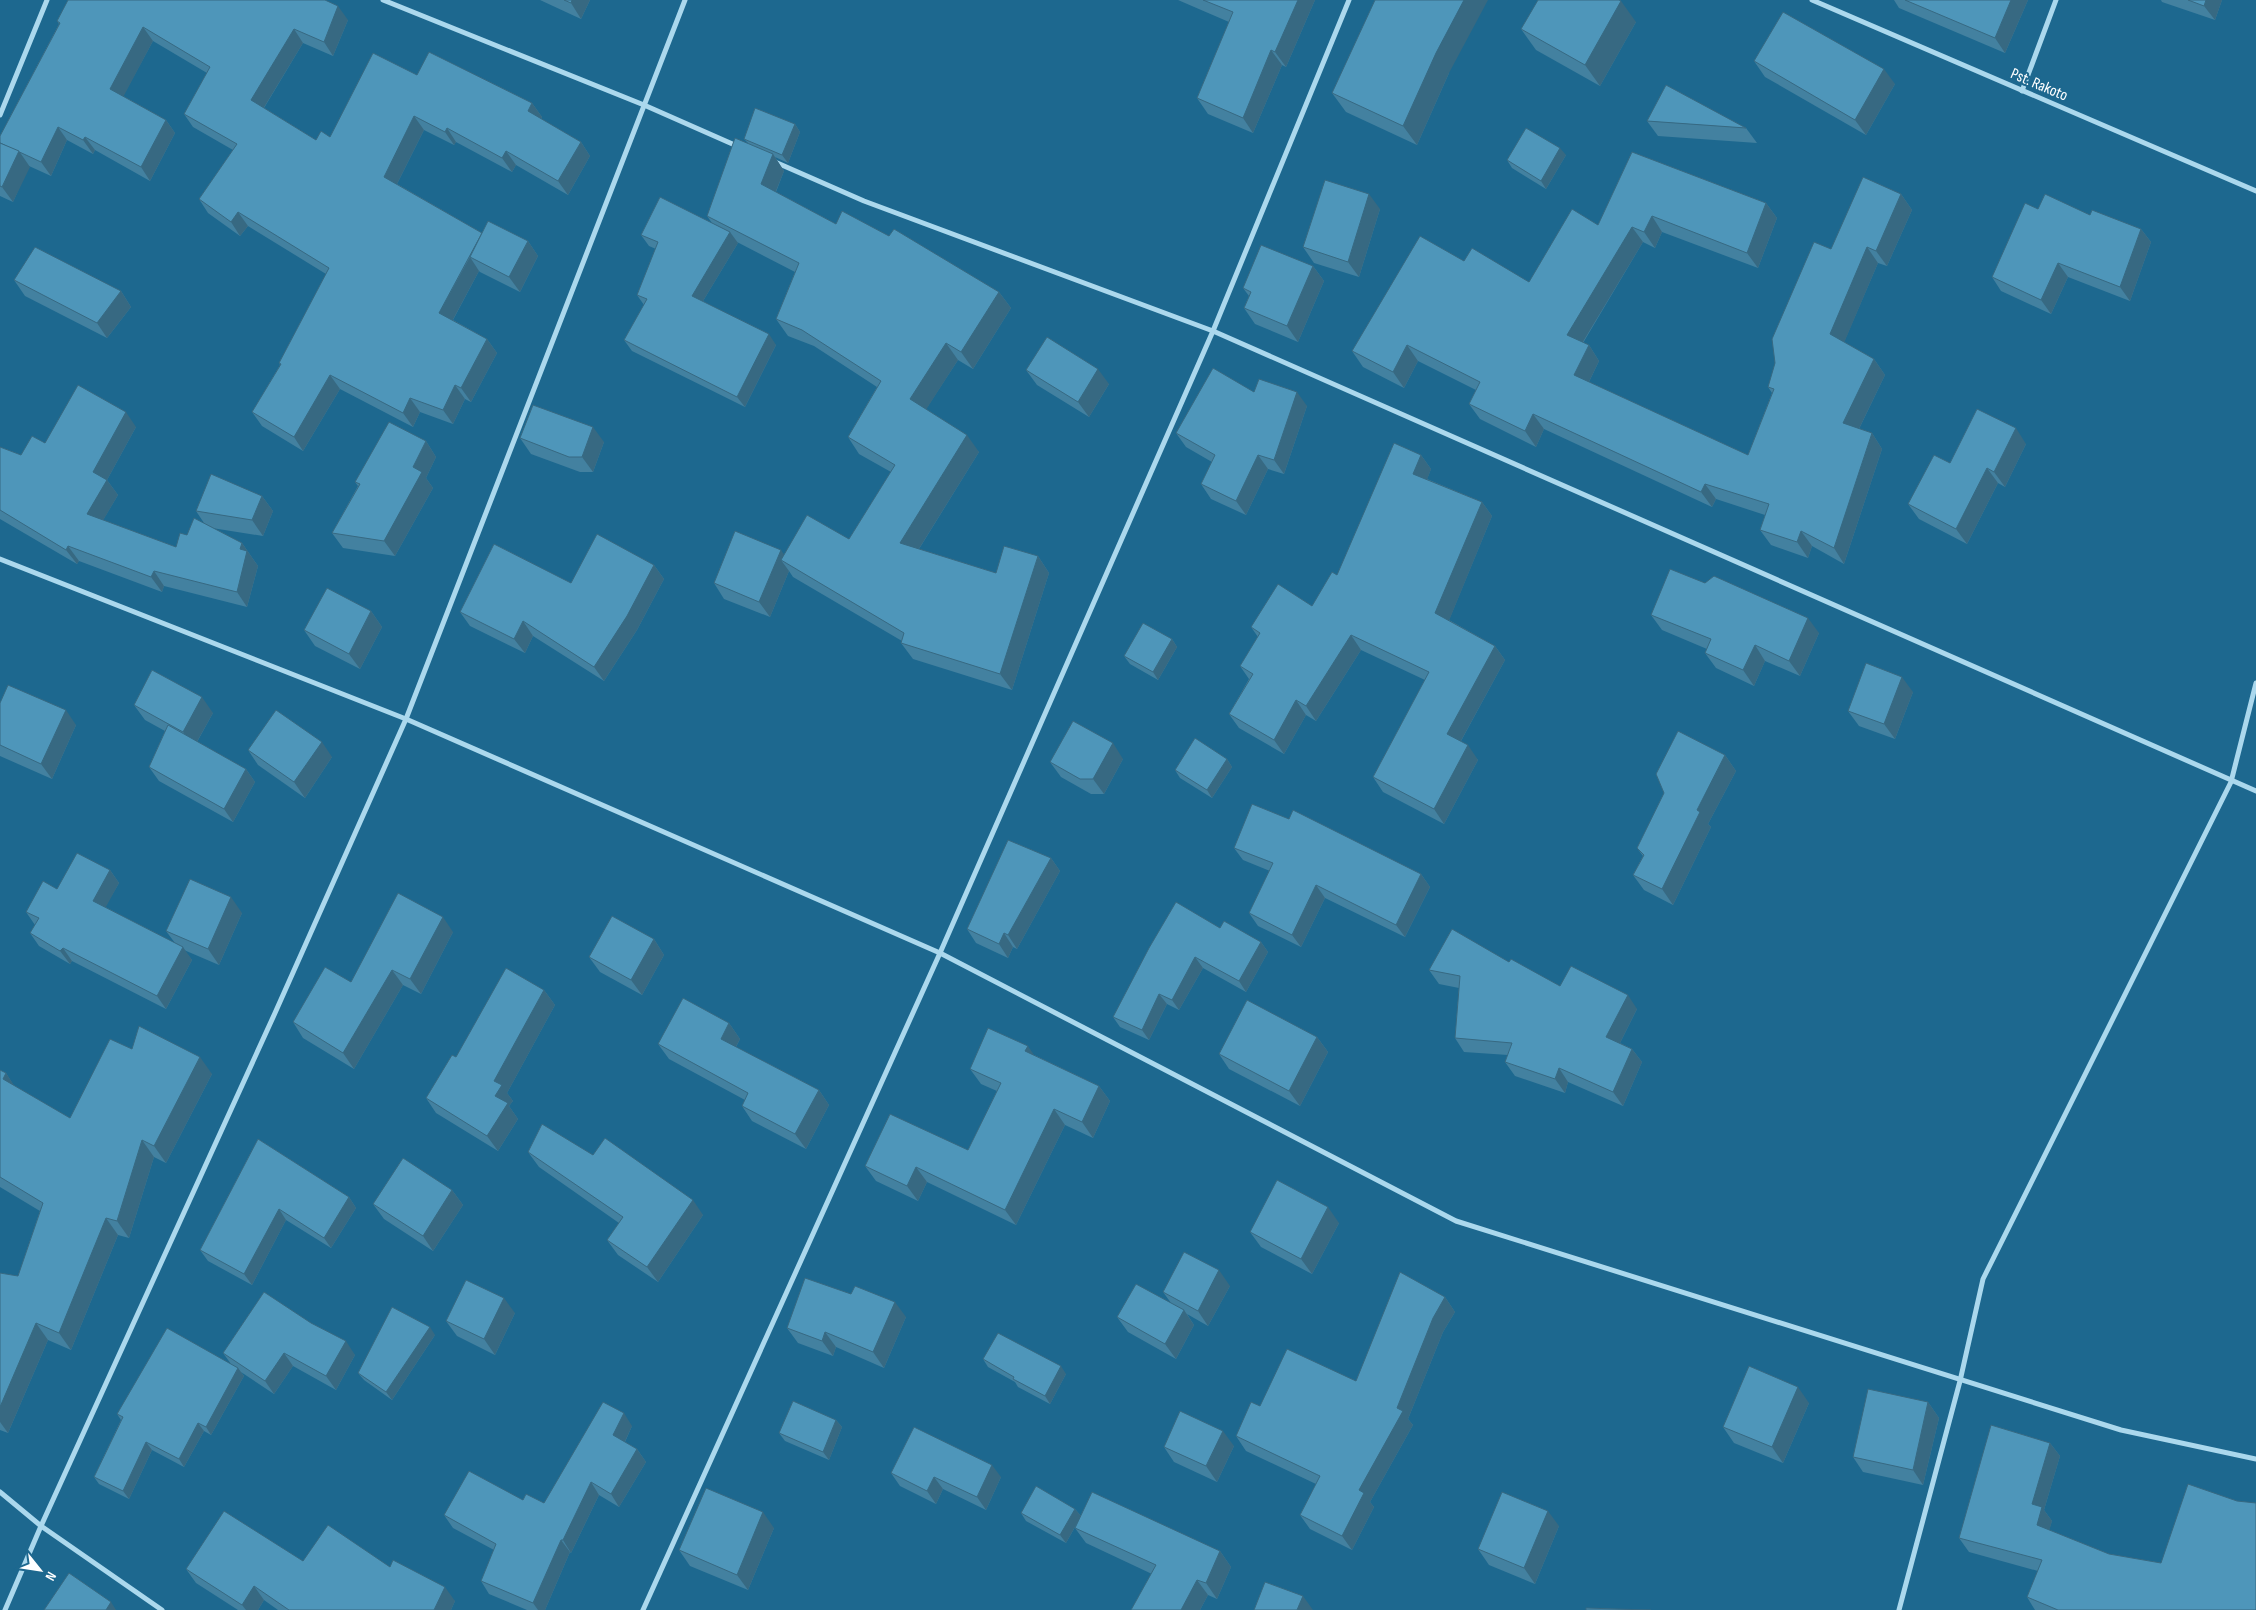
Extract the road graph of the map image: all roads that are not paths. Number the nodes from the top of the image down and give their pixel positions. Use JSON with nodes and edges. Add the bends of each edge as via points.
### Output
{"nodes":[{"id":1,"x":47,"y":0,"type":"edge"},
{"id":2,"x":384,"y":0,"type":"edge"},
{"id":3,"x":685,"y":0,"type":"edge"},
{"id":4,"x":1349,"y":0,"type":"edge"},
{"id":5,"x":1812,"y":0,"type":"edge"},
{"id":6,"x":2056,"y":0,"type":"edge"},
{"id":7,"x":2022,"y":91,"type":"junction"},
{"id":8,"x":644,"y":105,"type":"junction"},
{"id":9,"x":0,"y":115,"type":"edge"},
{"id":10,"x":741,"y":147,"type":"edge"},
{"id":11,"x":767,"y":159,"type":"edge"},
{"id":12,"x":2256,"y":191,"type":"edge"},
{"id":13,"x":1213,"y":331,"type":"junction"},
{"id":14,"x":0,"y":559,"type":"edge"},
{"id":15,"x":2256,"y":683,"type":"edge"},
{"id":16,"x":406,"y":719,"type":"junction"},
{"id":17,"x":2231,"y":782,"type":"junction"},
{"id":18,"x":2256,"y":791,"type":"edge"},
{"id":19,"x":940,"y":953,"type":"junction"},
{"id":20,"x":1960,"y":1381,"type":"junction"},
{"id":21,"x":2256,"y":1459,"type":"edge"},
{"id":22,"x":0,"y":1492,"type":"edge"},
{"id":23,"x":41,"y":1526,"type":"junction"},
{"id":24,"x":5,"y":1610,"type":"edge"},
{"id":25,"x":162,"y":1610,"type":"edge"},
{"id":26,"x":643,"y":1610,"type":"edge"},
{"id":27,"x":1899,"y":1610,"type":"edge"}],
"edges":[{"from":1,"to":9,"type":"street"},
{"from":2,"to":8,"type":"street"},
{"from":3,"to":8,"type":"street"},
{"from":4,"to":13,"type":"street"},
{"from":5,"to":7,"type":"street","name":"Pst. Rakoto"},
{"from":6,"to":7,"type":"street"},
{"from":7,"to":12,"type":"street","name":"Pst. Rakoto"},
{"from":8,"to":10,"type":"street"},
{"from":8,"to":16,"type":"street"},
{"from":11,"to":13,"type":"street","via":[[864,201]]},
{"from":13,"to":17,"type":"street"},
{"from":13,"to":19,"type":"street"},
{"from":14,"to":16,"type":"street"},
{"from":15,"to":17,"type":"street"},
{"from":16,"to":19,"type":"street"},
{"from":16,"to":23,"type":"street"},
{"from":17,"to":18,"type":"street"},
{"from":17,"to":20,"type":"street","via":[[1983,1279]]},
{"from":19,"to":20,"type":"street","via":[[1456,1221]]},
{"from":19,"to":26,"type":"street"},
{"from":20,"to":21,"type":"street","via":[[2121,1430]]},
{"from":20,"to":27,"type":"street"},
{"from":22,"to":23,"type":"street"},
{"from":23,"to":24,"type":"street"},
{"from":23,"to":25,"type":"street"}]}
